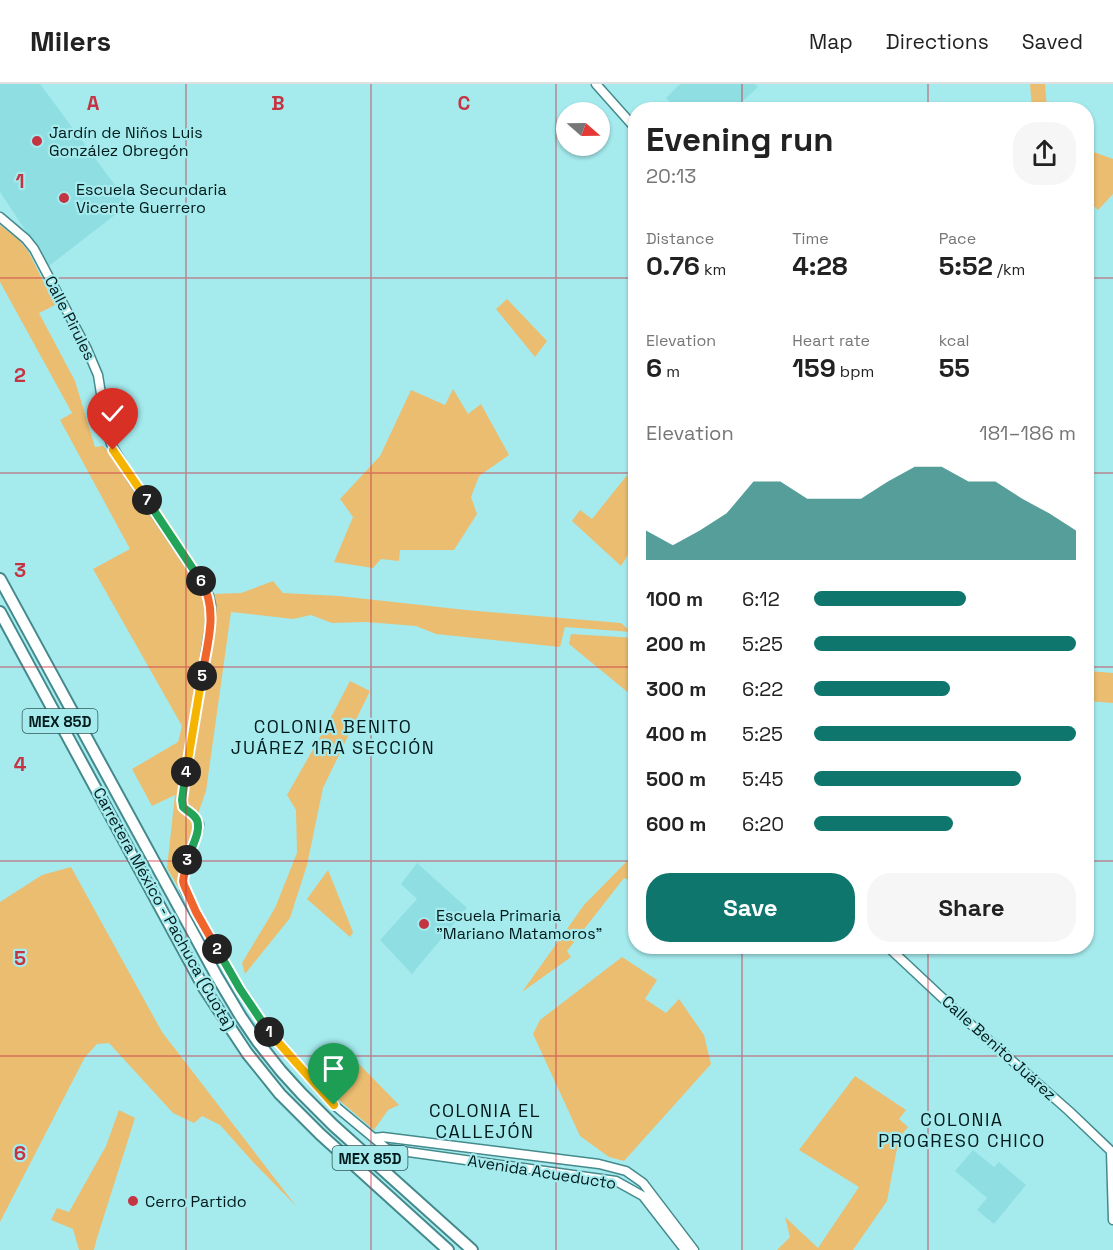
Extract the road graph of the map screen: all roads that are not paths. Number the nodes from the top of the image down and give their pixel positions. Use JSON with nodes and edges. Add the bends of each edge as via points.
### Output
{"nodes":[{"id":1,"x":596,"y":84,"type":"edge"},
{"id":2,"x":628,"y":120,"type":"edge"},
{"id":3,"x":0,"y":217,"type":"edge"},
{"id":4,"x":0,"y":579,"type":"edge"},
{"id":5,"x":0,"y":612,"type":"edge"},
{"id":6,"x":198,"y":822,"type":"joint"},
{"id":7,"x":896,"y":954,"type":"edge"},
{"id":8,"x":374,"y":1138,"type":"junction"},
{"id":9,"x":1113,"y":1220,"type":"edge"},
{"id":10,"x":448,"y":1250,"type":"edge"},
{"id":11,"x":472,"y":1250,"type":"edge"},
{"id":12,"x":685,"y":1250,"type":"edge"},
{"id":13,"x":694,"y":1250,"type":"edge"}],
"edges":[{"from":1,"to":2,"type":"street"},
{"from":3,"to":6,"type":"street","name":"Calle Pirules","via":[[29,242],[52,281],[95,365],[111,444],[209,596],[210,626],[182,800],[183,807]]},
{"from":4,"to":11,"type":"highway","name":"Carretera México - Pachuca (Cuota)","number":"MEX 85D","via":[[231,1001],[272,1060],[333,1125]]},
{"from":5,"to":10,"type":"highway","name":"Carretera México - Pachuca (Cuota)","number":"MEX 85D","via":[[204,988],[259,1069],[320,1134]]},
{"from":6,"to":8,"type":"street","name":"Avenida Acueducto","via":[[183,881],[201,921],[269,1032],[334,1105]]},
{"from":7,"to":9,"type":"street","name":"Calle Benito Juárez","via":[[1111,1151]]},
{"from":8,"to":12,"type":"street","name":"Avenida Acueducto","via":[[387,1149],[616,1181],[643,1196]]},
{"from":8,"to":13,"type":"street","name":"Avenida Acueducto","via":[[626,1171],[643,1183]]}]}
